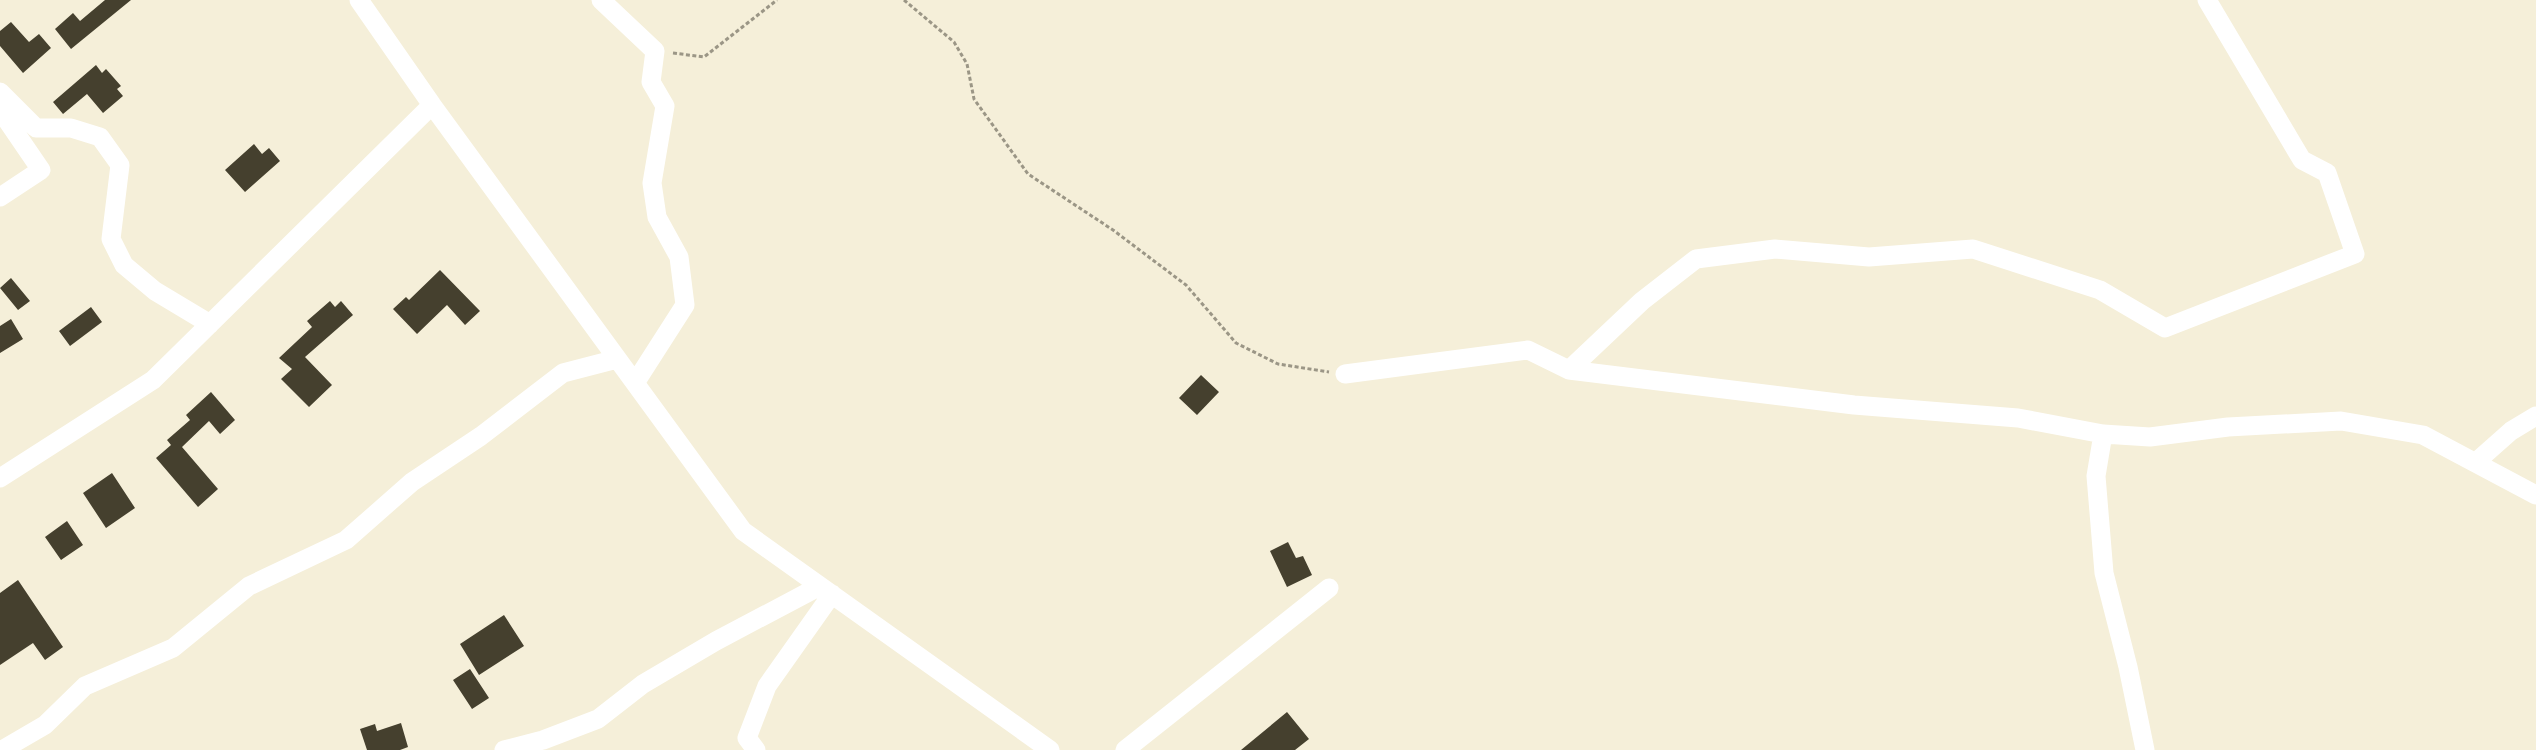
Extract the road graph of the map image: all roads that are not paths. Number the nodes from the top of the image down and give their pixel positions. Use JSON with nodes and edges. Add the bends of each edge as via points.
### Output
{"nodes":[{"id":1,"x":359,"y":0,"type":"edge"},
{"id":2,"x":601,"y":0,"type":"edge"},
{"id":3,"x":2207,"y":0,"type":"edge"},
{"id":4,"x":0,"y":92,"type":"edge"},
{"id":5,"x":432,"y":105,"type":"junction"},
{"id":6,"x":0,"y":110,"type":"edge"},
{"id":7,"x":0,"y":197,"type":"edge"},
{"id":8,"x":210,"y":324,"type":"junction"},
{"id":9,"x":617,"y":359,"type":"junction"},
{"id":10,"x":1569,"y":370,"type":"junction"},
{"id":11,"x":1345,"y":374,"type":"road end"},
{"id":12,"x":635,"y":382,"type":"junction"},
{"id":13,"x":2536,"y":416,"type":"edge"},
{"id":14,"x":2102,"y":434,"type":"junction"},
{"id":15,"x":2476,"y":462,"type":"junction"},
{"id":16,"x":0,"y":478,"type":"edge"},
{"id":17,"x":2536,"y":496,"type":"edge"},
{"id":18,"x":1329,"y":588,"type":"dead end"},
{"id":19,"x":826,"y":590,"type":"junction"},
{"id":20,"x":2,"y":750,"type":"edge"},
{"id":21,"x":504,"y":750,"type":"edge"},
{"id":22,"x":756,"y":750,"type":"edge"},
{"id":23,"x":1050,"y":750,"type":"edge"},
{"id":24,"x":1124,"y":750,"type":"edge"},
{"id":25,"x":2145,"y":750,"type":"edge"}],
"edges":[{"from":1,"to":5,"type":"street"},
{"from":2,"to":12,"type":"street","via":[[655,51],[651,82],[665,106],[652,183],[658,216],[679,256],[685,305]]},
{"from":3,"to":10,"type":"street","via":[[2302,160],[2326,174],[2355,254],[2164,328],[2100,290],[1974,250],[1869,257],[1775,249],[1696,259],[1642,301]]},
{"from":4,"to":8,"type":"street","via":[[36,128],[71,128],[100,137],[120,165],[111,239],[124,265],[155,291]]},
{"from":5,"to":8,"type":"street"},
{"from":5,"to":9,"type":"street"},
{"from":6,"to":7,"type":"street","via":[[41,170]]},
{"from":8,"to":16,"type":"street","via":[[153,380]]},
{"from":9,"to":12,"type":"street"},
{"from":9,"to":20,"type":"street","via":[[562,372],[481,436],[412,482],[346,540],[249,586],[173,648],[85,686],[45,725]]},
{"from":10,"to":11,"type":"street","via":[[1528,350]]},
{"from":10,"to":14,"type":"street","via":[[1844,404],[2018,418]]},
{"from":12,"to":19,"type":"street","via":[[744,531]]},
{"from":13,"to":15,"type":"street","via":[[2511,431]]},
{"from":14,"to":15,"type":"street","via":[[2150,437],[2228,427],[2341,421],[2423,435]]},
{"from":14,"to":25,"type":"street","via":[[2096,476],[2104,573]]},
{"from":15,"to":17,"type":"street"},
{"from":18,"to":24,"type":"street"},
{"from":19,"to":21,"type":"street","via":[[716,640],[643,684],[598,719],[543,740]]},
{"from":19,"to":22,"type":"street","via":[[767,686],[747,738]]},
{"from":19,"to":23,"type":"street"}]}
